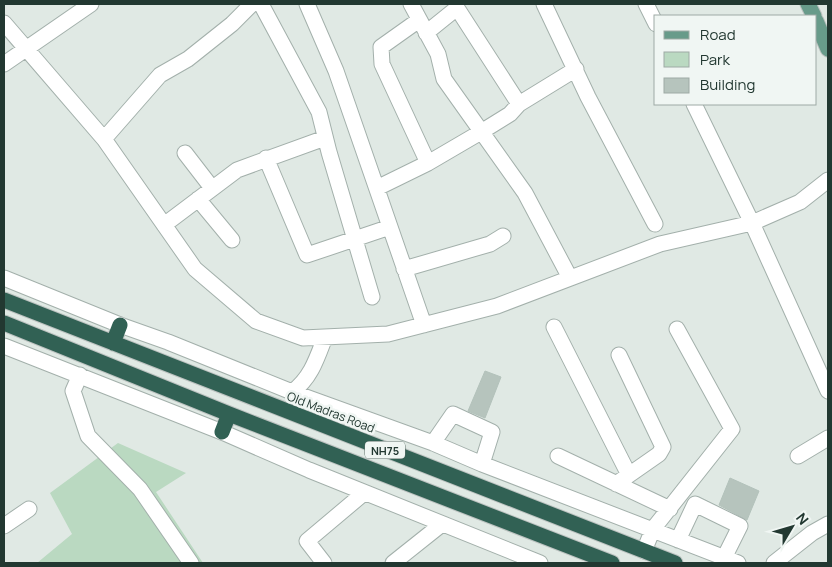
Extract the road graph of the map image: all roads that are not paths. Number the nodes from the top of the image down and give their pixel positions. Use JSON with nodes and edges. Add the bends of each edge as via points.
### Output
{"nodes":[{"id":1,"x":252,"y":4,"type":"edge"},
{"id":2,"x":261,"y":4,"type":"edge"},
{"id":3,"x":308,"y":4,"type":"edge"},
{"id":4,"x":411,"y":4,"type":"edge"},
{"id":5,"x":646,"y":4,"type":"edge"},
{"id":6,"x":87,"y":5,"type":"edge"},
{"id":7,"x":548,"y":5,"type":"edge"},
{"id":8,"x":457,"y":6,"type":"edge"},
{"id":9,"x":654,"y":20,"type":"edge"},
{"id":10,"x":4,"y":23,"type":"edge"},
{"id":11,"x":817,"y":23,"type":"edge"},
{"id":12,"x":423,"y":26,"type":"junction"},
{"id":13,"x":26,"y":49,"type":"junction"},
{"id":14,"x":828,"y":49,"type":"edge"},
{"id":15,"x":4,"y":64,"type":"edge"},
{"id":16,"x":576,"y":69,"type":"junction"},
{"id":17,"x":519,"y":104,"type":"junction"},
{"id":18,"x":694,"y":105,"type":"edge"},
{"id":19,"x":481,"y":132,"type":"junction"},
{"id":20,"x":325,"y":138,"type":"junction"},
{"id":21,"x":104,"y":139,"type":"junction"},
{"id":22,"x":185,"y":153,"type":"dead end"},
{"id":23,"x":266,"y":158,"type":"junction"},
{"id":24,"x":428,"y":163,"type":"junction"},
{"id":25,"x":828,"y":180,"type":"edge"},
{"id":26,"x":212,"y":188,"type":"junction"},
{"id":27,"x":377,"y":188,"type":"junction"},
{"id":28,"x":198,"y":199,"type":"junction"},
{"id":29,"x":752,"y":223,"type":"junction"},
{"id":30,"x":654,"y":224,"type":"dead end"},
{"id":31,"x":164,"y":225,"type":"junction"},
{"id":32,"x":390,"y":228,"type":"junction"},
{"id":33,"x":502,"y":236,"type":"dead end"},
{"id":34,"x":354,"y":239,"type":"junction"},
{"id":35,"x":232,"y":240,"type":"dead end"},
{"id":36,"x":404,"y":269,"type":"junction"},
{"id":37,"x":4,"y":278,"type":"edge"},
{"id":38,"x":570,"y":278,"type":"junction"},
{"id":39,"x":372,"y":297,"type":"dead end"},
{"id":40,"x":4,"y":300,"type":"edge"},
{"id":41,"x":4,"y":323,"type":"edge"},
{"id":42,"x":120,"y":325,"type":"junction"},
{"id":43,"x":424,"y":325,"type":"junction"},
{"id":44,"x":554,"y":327,"type":"dead end"},
{"id":45,"x":677,"y":329,"type":"dead end"},
{"id":46,"x":326,"y":337,"type":"junction"},
{"id":47,"x":113,"y":344,"type":"junction"},
{"id":48,"x":4,"y":346,"type":"edge"},
{"id":49,"x":619,"y":356,"type":"dead end"},
{"id":50,"x":80,"y":375,"type":"junction"},
{"id":51,"x":828,"y":391,"type":"edge"},
{"id":52,"x":292,"y":392,"type":"junction"},
{"id":53,"x":229,"y":414,"type":"junction"},
{"id":54,"x":222,"y":432,"type":"junction"},
{"id":55,"x":828,"y":438,"type":"edge"},
{"id":56,"x":433,"y":443,"type":"junction"},
{"id":57,"x":558,"y":456,"type":"dead end"},
{"id":58,"x":798,"y":456,"type":"dead end"},
{"id":59,"x":482,"y":464,"type":"junction"},
{"id":60,"x":628,"y":475,"type":"junction"},
{"id":61,"x":616,"y":484,"type":"junction"},
{"id":62,"x":364,"y":493,"type":"junction"},
{"id":63,"x":29,"y":509,"type":"dead end"},
{"id":64,"x":670,"y":509,"type":"junction"},
{"id":65,"x":442,"y":524,"type":"junction"},
{"id":66,"x":828,"y":524,"type":"edge"},
{"id":67,"x":4,"y":526,"type":"edge"},
{"id":68,"x":652,"y":529,"type":"junction"},
{"id":69,"x":678,"y":540,"type":"junction"},
{"id":70,"x":644,"y":551,"type":"junction"},
{"id":71,"x":731,"y":561,"type":"edge"},
{"id":72,"x":191,"y":563,"type":"edge"},
{"id":73,"x":324,"y":563,"type":"edge"},
{"id":74,"x":392,"y":563,"type":"edge"},
{"id":75,"x":540,"y":563,"type":"edge"},
{"id":76,"x":612,"y":563,"type":"edge"},
{"id":77,"x":675,"y":563,"type":"edge"},
{"id":78,"x":774,"y":563,"type":"edge"}],
"edges":[{"from":1,"to":21,"type":"street","via":[[188,59],[160,75]]},
{"from":2,"to":20,"type":"street","via":[[319,112]]},
{"from":3,"to":27,"type":"street","via":[[336,71]]},
{"from":4,"to":12,"type":"street"},
{"from":5,"to":9,"type":"street"},
{"from":6,"to":13,"type":"street"},
{"from":7,"to":16,"type":"street"},
{"from":8,"to":12,"type":"street"},
{"from":8,"to":17,"type":"street"},
{"from":10,"to":13,"type":"street"},
{"from":11,"to":14,"type":"main road"},
{"from":12,"to":19,"type":"street","via":[[438,54],[444,79]]},
{"from":12,"to":24,"type":"street","via":[[380,47],[382,64]]},
{"from":13,"to":15,"type":"street"},
{"from":13,"to":21,"type":"street"},
{"from":16,"to":17,"type":"street"},
{"from":16,"to":30,"type":"street"},
{"from":17,"to":19,"type":"street","via":[[510,114]]},
{"from":18,"to":29,"type":"street"},
{"from":19,"to":24,"type":"street"},
{"from":19,"to":38,"type":"street","via":[[524,193]]},
{"from":20,"to":23,"type":"street"},
{"from":20,"to":34,"type":"street"},
{"from":21,"to":31,"type":"street"},
{"from":22,"to":26,"type":"street"},
{"from":23,"to":26,"type":"street","via":[[237,170]]},
{"from":23,"to":34,"type":"street","via":[[307,254]]},
{"from":24,"to":27,"type":"street"},
{"from":25,"to":29,"type":"street","via":[[800,202]]},
{"from":26,"to":28,"type":"street"},
{"from":27,"to":32,"type":"street"},
{"from":28,"to":31,"type":"street"},
{"from":28,"to":35,"type":"street"},
{"from":29,"to":38,"type":"street","via":[[660,244]]},
{"from":29,"to":51,"type":"street"},
{"from":31,"to":46,"type":"street","via":[[195,269],[256,321],[303,338]]},
{"from":32,"to":34,"type":"street"},
{"from":32,"to":36,"type":"street"},
{"from":33,"to":36,"type":"street","via":[[490,244]]},
{"from":34,"to":39,"type":"street"},
{"from":36,"to":43,"type":"street"},
{"from":37,"to":42,"type":"street"},
{"from":38,"to":43,"type":"street","via":[[497,306]]},
{"from":40,"to":47,"type":"highway","name":"Old Madras Road","number":"NH75"},
{"from":41,"to":53,"type":"highway","number":"NH75"},
{"from":42,"to":47,"type":"highway"},
{"from":42,"to":52,"type":"street"},
{"from":43,"to":46,"type":"street","via":[[388,334]]},
{"from":44,"to":60,"type":"street"},
{"from":45,"to":64,"type":"street","via":[[732,430]]},
{"from":46,"to":52,"type":"street","via":[[305,380]]},
{"from":47,"to":70,"type":"highway","name":"Old Madras Road","number":"NH75"},
{"from":48,"to":50,"type":"street"},
{"from":49,"to":60,"type":"street","via":[[663,447],[659,454]]},
{"from":50,"to":54,"type":"street"},
{"from":50,"to":72,"type":"street","via":[[73,391],[88,436],[140,489]]},
{"from":52,"to":56,"type":"street"},
{"from":53,"to":54,"type":"highway"},
{"from":53,"to":76,"type":"highway","number":"NH75"},
{"from":54,"to":62,"type":"street"},
{"from":55,"to":58,"type":"street"},
{"from":56,"to":59,"type":"street"},
{"from":56,"to":59,"type":"street","via":[[453,414],[492,432]]},
{"from":57,"to":61,"type":"street"},
{"from":59,"to":68,"type":"street"},
{"from":60,"to":61,"type":"street"},
{"from":61,"to":64,"type":"street"},
{"from":62,"to":65,"type":"street"},
{"from":62,"to":73,"type":"street","via":[[307,541]]},
{"from":63,"to":67,"type":"street"},
{"from":64,"to":68,"type":"street"},
{"from":65,"to":74,"type":"street"},
{"from":65,"to":75,"type":"street"},
{"from":66,"to":78,"type":"street"},
{"from":68,"to":69,"type":"street"},
{"from":68,"to":70,"type":"street"},
{"from":69,"to":71,"type":"street"},
{"from":69,"to":71,"type":"street","via":[[695,504],[740,526]]},
{"from":70,"to":77,"type":"highway","name":"Old Madras Road","number":"NH75"}]}
